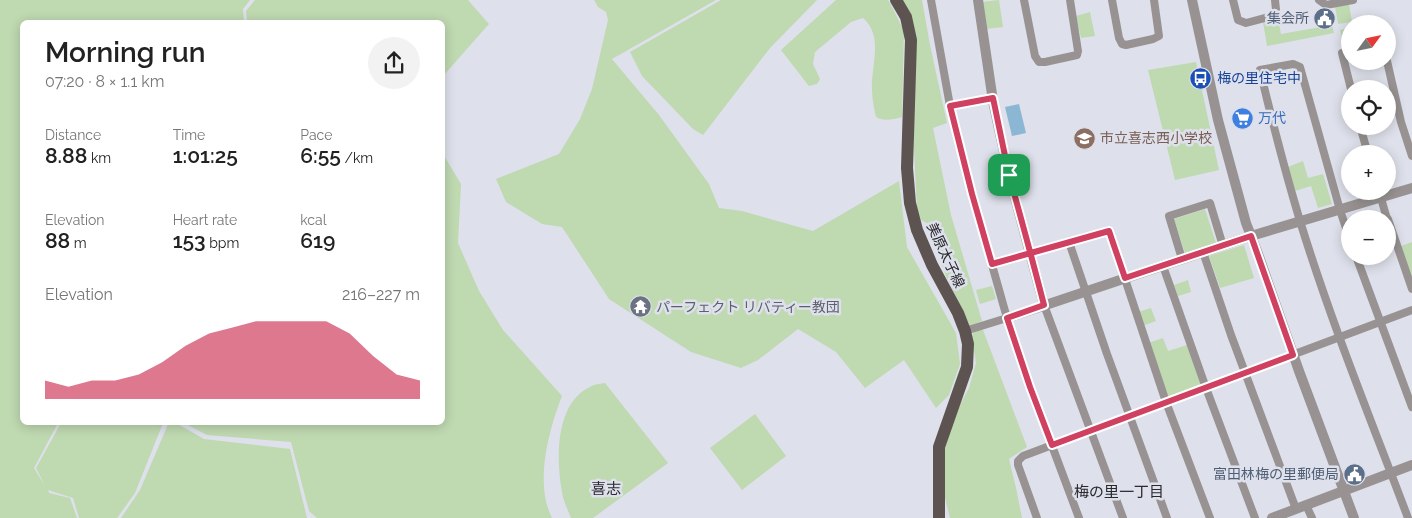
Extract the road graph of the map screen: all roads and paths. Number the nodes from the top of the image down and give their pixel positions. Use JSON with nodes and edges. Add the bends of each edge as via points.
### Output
{"nodes":[{"id":1,"x":896,"y":0,"type":"edge"},
{"id":2,"x":931,"y":0,"type":"edge"},
{"id":3,"x":978,"y":0,"type":"edge"},
{"id":4,"x":1024,"y":0,"type":"edge"},
{"id":5,"x":1070,"y":0,"type":"edge"},
{"id":6,"x":1112,"y":0,"type":"edge"},
{"id":7,"x":1154,"y":0,"type":"edge"},
{"id":8,"x":1192,"y":0,"type":"edge"},
{"id":9,"x":1233,"y":0,"type":"edge"},
{"id":10,"x":1275,"y":0,"type":"edge"},
{"id":11,"x":1319,"y":0,"type":"edge"},
{"id":12,"x":1353,"y":0,"type":"edge"},
{"id":13,"x":1389,"y":70,"type":"edge"},
{"id":14,"x":993,"y":98,"type":"junction"},
{"id":15,"x":950,"y":106,"type":"junction"},
{"id":16,"x":1412,"y":156,"type":"edge"},
{"id":17,"x":1412,"y":188,"type":"edge"},
{"id":18,"x":1396,"y":191,"type":"edge"},
{"id":19,"x":1364,"y":200,"type":"edge"},
{"id":20,"x":1340,"y":210,"type":"junction"},
{"id":21,"x":1341,"y":213,"type":"edge"},
{"id":22,"x":1300,"y":222,"type":"junction"},
{"id":23,"x":1251,"y":236,"type":"junction"},
{"id":24,"x":1068,"y":242,"type":"junction"},
{"id":25,"x":1396,"y":244,"type":"edge"},
{"id":26,"x":1224,"y":246,"type":"junction"},
{"id":27,"x":1203,"y":252,"type":"junction"},
{"id":28,"x":1030,"y":253,"type":"junction"},
{"id":29,"x":1182,"y":259,"type":"junction"},
{"id":30,"x":992,"y":264,"type":"junction"},
{"id":31,"x":1359,"y":265,"type":"edge"},
{"id":32,"x":1163,"y":266,"type":"junction"},
{"id":33,"x":1125,"y":278,"type":"junction"},
{"id":34,"x":1412,"y":289,"type":"edge"},
{"id":35,"x":1086,"y":291,"type":"junction"},
{"id":36,"x":1044,"y":305,"type":"junction"},
{"id":37,"x":1412,"y":310,"type":"edge"},
{"id":38,"x":1007,"y":318,"type":"junction"},
{"id":39,"x":1380,"y":322,"type":"junction"},
{"id":40,"x":966,"y":331,"type":"junction"},
{"id":41,"x":1340,"y":337,"type":"junction"},
{"id":42,"x":1293,"y":355,"type":"junction"},
{"id":43,"x":1245,"y":373,"type":"junction"},
{"id":44,"x":1206,"y":388,"type":"junction"},
{"id":45,"x":1166,"y":402,"type":"junction"},
{"id":46,"x":1412,"y":407,"type":"edge"},
{"id":47,"x":1130,"y":416,"type":"junction"},
{"id":48,"x":1091,"y":431,"type":"junction"},
{"id":49,"x":1052,"y":445,"type":"junction"},
{"id":50,"x":1412,"y":465,"type":"edge"},
{"id":51,"x":1391,"y":473,"type":"junction"},
{"id":52,"x":1344,"y":491,"type":"junction"},
{"id":53,"x":1306,"y":505,"type":"junction"},
{"id":54,"x":1296,"y":509,"type":"junction"},
{"id":55,"x":940,"y":518,"type":"edge"},
{"id":56,"x":1037,"y":518,"type":"edge"},
{"id":57,"x":1079,"y":518,"type":"edge"},
{"id":58,"x":1123,"y":518,"type":"edge"},
{"id":59,"x":1167,"y":518,"type":"edge"},
{"id":60,"x":1210,"y":518,"type":"edge"},
{"id":61,"x":1255,"y":518,"type":"edge"},
{"id":62,"x":1272,"y":518,"type":"edge"},
{"id":63,"x":1312,"y":518,"type":"edge"},
{"id":64,"x":1354,"y":518,"type":"edge"},
{"id":65,"x":1408,"y":518,"type":"edge"}],
"edges":[{"from":1,"to":40,"type":"main road","name":"美原太子線","via":[[906,17],[911,40],[908,193],[916,230]]},
{"from":2,"to":15,"type":"street"},
{"from":3,"to":14,"type":"street"},
{"from":4,"to":5,"type":"street","via":[[1035,56],[1039,62],[1045,62],[1077,55]]},
{"from":6,"to":7,"type":"street","via":[[1119,38],[1126,45],[1158,36]]},
{"from":8,"to":23,"type":"street","via":[[1218,120]]},
{"from":9,"to":10,"type":"street","via":[[1238,20],[1243,23],[1272,16],[1276,10]]},
{"from":11,"to":12,"type":"street","via":[[1326,5]]},
{"from":13,"to":16,"type":"street"},
{"from":14,"to":15,"type":"street"},
{"from":14,"to":28,"type":"street"},
{"from":15,"to":30,"type":"street"},
{"from":17,"to":18,"type":"street"},
{"from":19,"to":20,"type":"street"},
{"from":20,"to":21,"type":"street"},
{"from":20,"to":22,"type":"street"},
{"from":20,"to":22,"type":"street","via":[[1300,66],[1293,64],[1260,70]]},
{"from":22,"to":23,"type":"street"},
{"from":22,"to":41,"type":"street"},
{"from":23,"to":26,"type":"street"},
{"from":23,"to":42,"type":"street"},
{"from":24,"to":28,"type":"street"},
{"from":24,"to":33,"type":"street","via":[[1109,231]]},
{"from":24,"to":35,"type":"street"},
{"from":25,"to":34,"type":"street"},
{"from":26,"to":27,"type":"street"},
{"from":26,"to":29,"type":"street","via":[[1210,203],[1169,216]]},
{"from":27,"to":29,"type":"street"},
{"from":27,"to":43,"type":"street"},
{"from":28,"to":30,"type":"street"},
{"from":28,"to":36,"type":"street"},
{"from":29,"to":32,"type":"street"},
{"from":30,"to":38,"type":"street"},
{"from":31,"to":39,"type":"street"},
{"from":32,"to":33,"type":"street"},
{"from":32,"to":44,"type":"street"},
{"from":33,"to":35,"type":"street"},
{"from":33,"to":45,"type":"street"},
{"from":35,"to":36,"type":"street"},
{"from":35,"to":47,"type":"street"},
{"from":36,"to":38,"type":"street"},
{"from":36,"to":48,"type":"street"},
{"from":37,"to":39,"type":"street"},
{"from":38,"to":40,"type":"street"},
{"from":38,"to":49,"type":"street"},
{"from":39,"to":41,"type":"street"},
{"from":39,"to":46,"type":"street"},
{"from":40,"to":55,"type":"main road","name":"美原太子線","via":[[967,367],[938,455]]},
{"from":41,"to":42,"type":"street"},
{"from":41,"to":51,"type":"street"},
{"from":42,"to":43,"type":"street"},
{"from":42,"to":52,"type":"street"},
{"from":43,"to":44,"type":"street"},
{"from":43,"to":54,"type":"street"},
{"from":44,"to":45,"type":"street"},
{"from":44,"to":61,"type":"street"},
{"from":45,"to":47,"type":"street"},
{"from":45,"to":60,"type":"street"},
{"from":47,"to":48,"type":"street"},
{"from":47,"to":59,"type":"street"},
{"from":48,"to":49,"type":"street"},
{"from":48,"to":58,"type":"street"},
{"from":49,"to":56,"type":"street","via":[[1018,461]]},
{"from":49,"to":57,"type":"street"},
{"from":50,"to":51,"type":"street"},
{"from":51,"to":52,"type":"street"},
{"from":51,"to":65,"type":"street"},
{"from":52,"to":53,"type":"street"},
{"from":52,"to":64,"type":"street"},
{"from":53,"to":54,"type":"street"},
{"from":53,"to":63,"type":"street"},
{"from":54,"to":62,"type":"street"}]}
